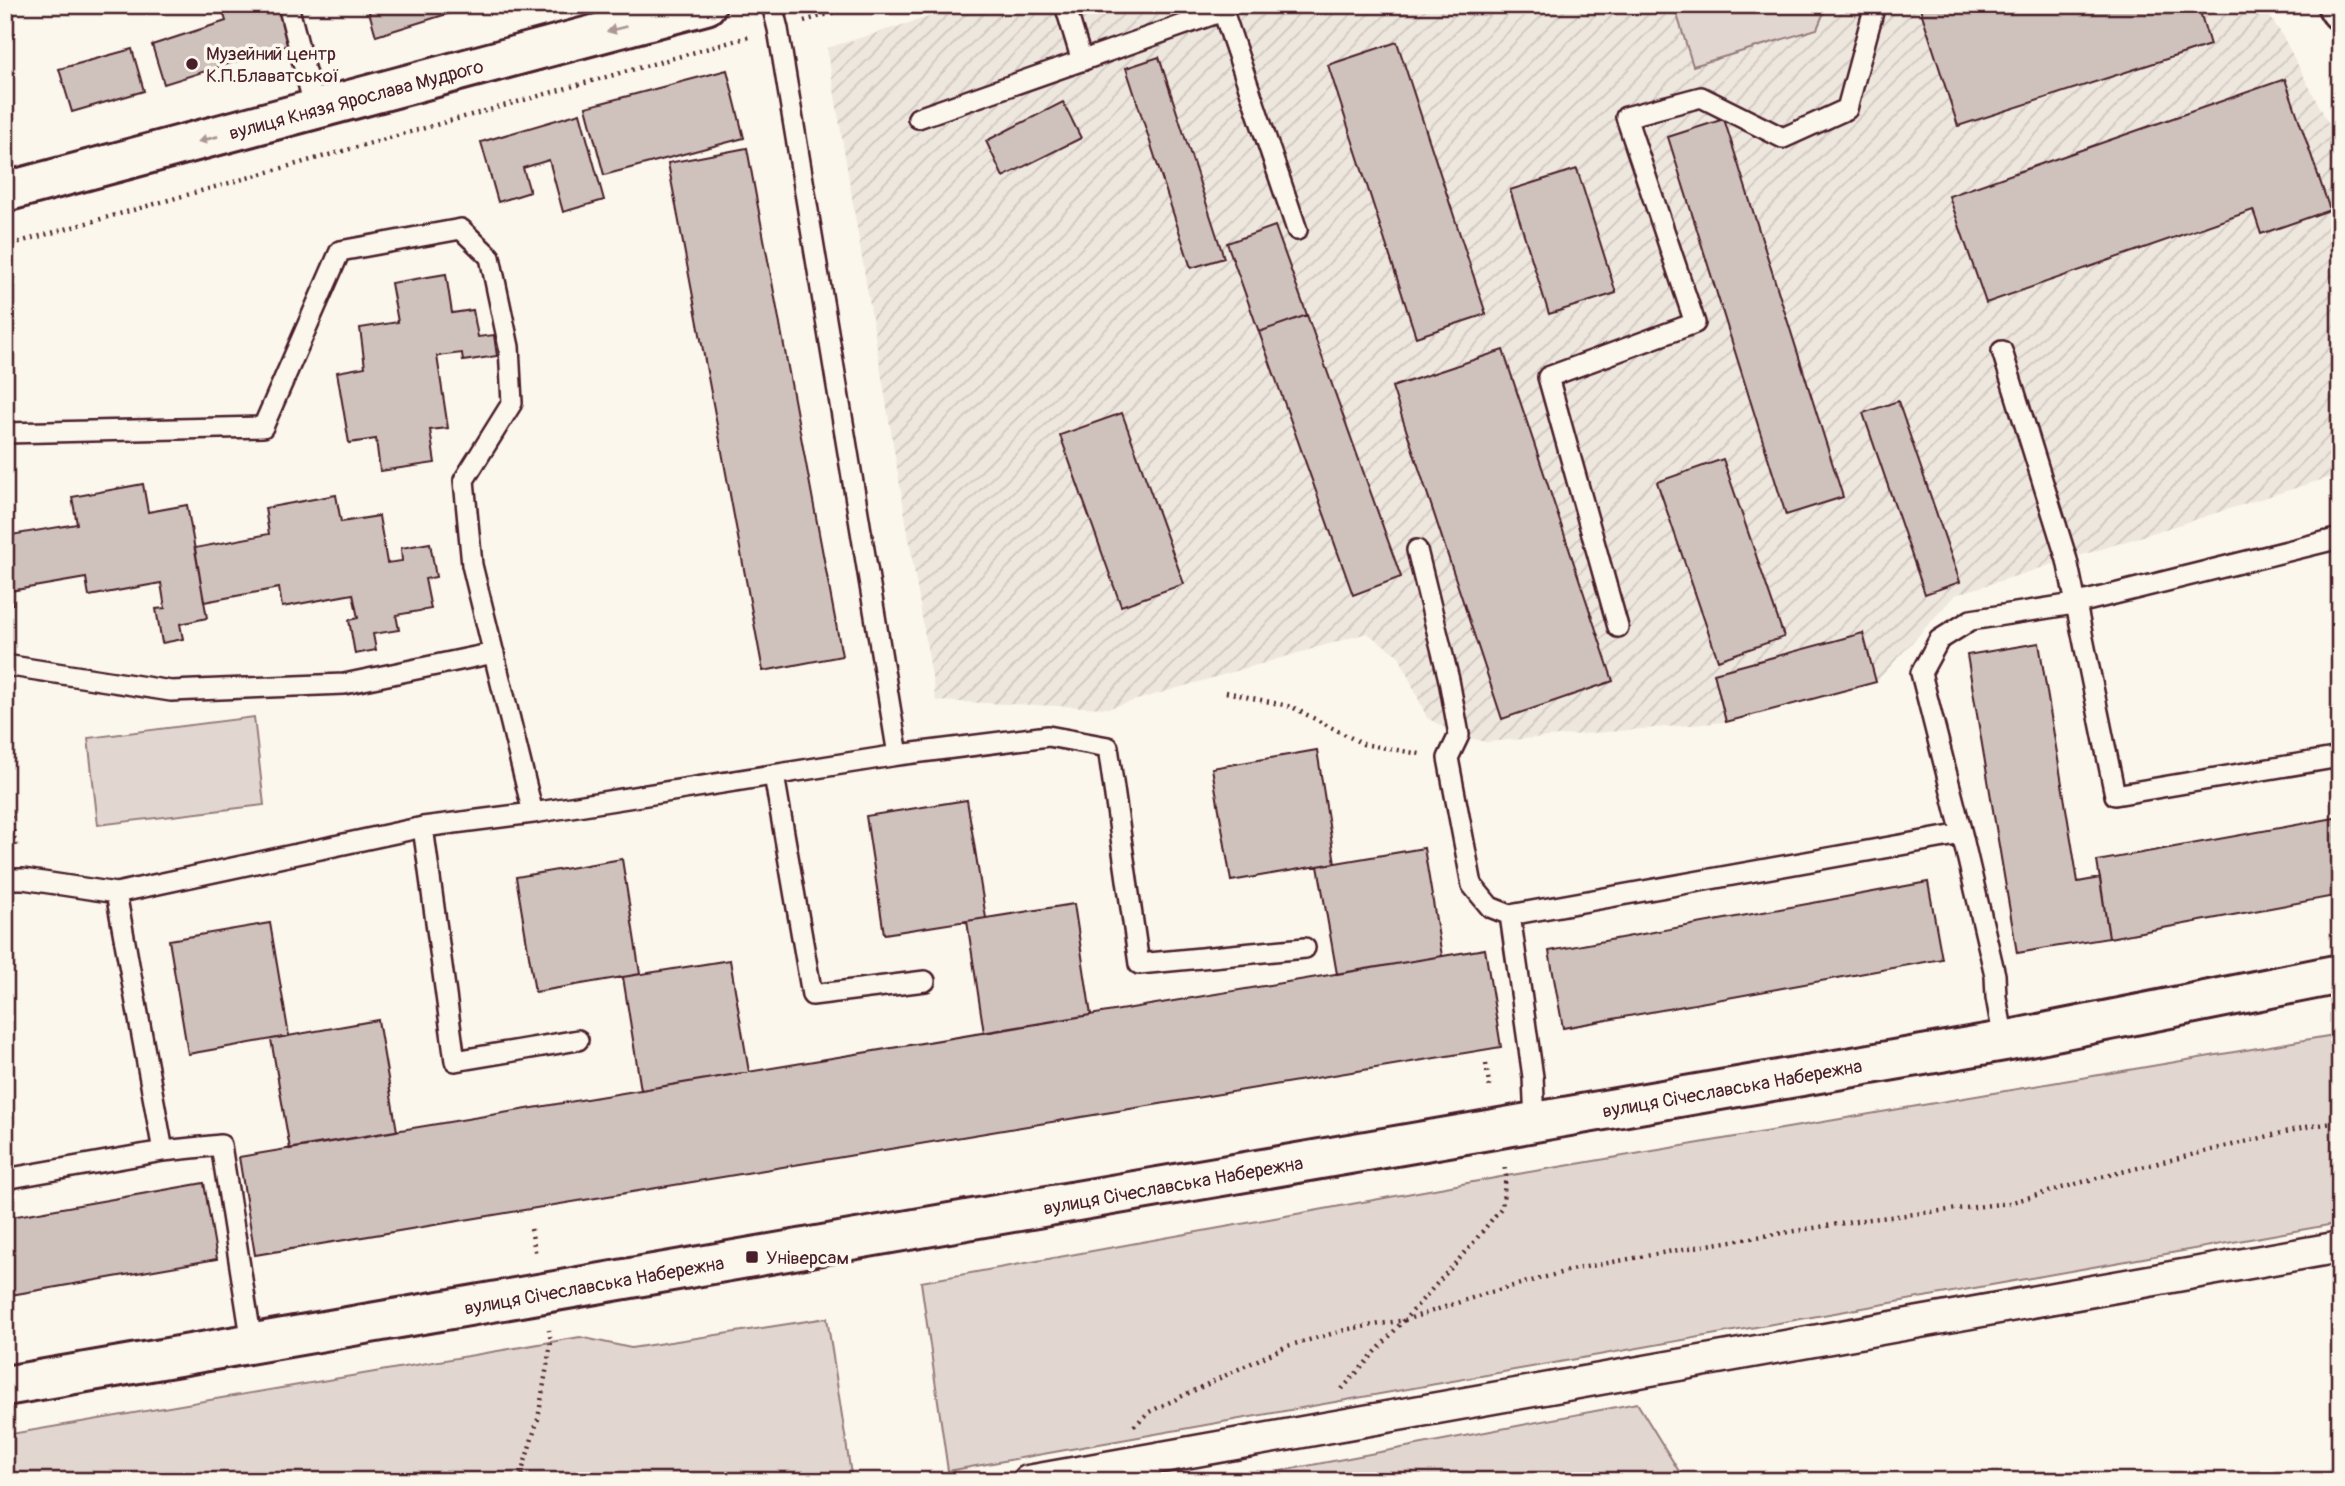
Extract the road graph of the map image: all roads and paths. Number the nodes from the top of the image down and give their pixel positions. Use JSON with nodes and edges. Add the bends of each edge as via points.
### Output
{"nodes":[{"id":1,"x":288,"y":5,"type":"edge"},
{"id":2,"x":706,"y":5,"type":"edge"},
{"id":3,"x":772,"y":5,"type":"edge"},
{"id":4,"x":860,"y":5,"type":"edge"},
{"id":5,"x":1065,"y":5,"type":"edge"},
{"id":6,"x":1875,"y":5,"type":"edge"},
{"id":7,"x":2337,"y":5,"type":"edge"},
{"id":8,"x":2340,"y":10,"type":"edge"},
{"id":9,"x":778,"y":29,"type":"junction"},
{"id":10,"x":1082,"y":61,"type":"junction"},
{"id":11,"x":315,"y":110,"type":"junction"},
{"id":12,"x":918,"y":118,"type":"dead end"},
{"id":13,"x":5,"y":192,"type":"edge"},
{"id":14,"x":1297,"y":230,"type":"dead end"},
{"id":15,"x":5,"y":246,"type":"edge"},
{"id":16,"x":2001,"y":351,"type":"dead end"},
{"id":17,"x":5,"y":433,"type":"edge"},
{"id":18,"x":2340,"y":538,"type":"edge"},
{"id":19,"x":1417,"y":550,"type":"dead end"},
{"id":20,"x":2074,"y":604,"type":"junction"},
{"id":21,"x":1618,"y":627,"type":"dead end"},
{"id":22,"x":494,"y":653,"type":"junction"},
{"id":23,"x":5,"y":665,"type":"edge"},
{"id":24,"x":1226,"y":692,"type":"dead end"},
{"id":25,"x":898,"y":755,"type":"junction"},
{"id":26,"x":2340,"y":757,"type":"edge"},
{"id":27,"x":1448,"y":758,"type":"junction"},
{"id":28,"x":774,"y":775,"type":"junction"},
{"id":29,"x":5,"y":789,"type":"edge"},
{"id":30,"x":533,"y":813,"type":"junction"},
{"id":31,"x":424,"y":827,"type":"junction"},
{"id":32,"x":1962,"y":834,"type":"junction"},
{"id":33,"x":14,"y":879,"type":"edge"},
{"id":34,"x":116,"y":893,"type":"junction"},
{"id":35,"x":1510,"y":915,"type":"junction"},
{"id":36,"x":1305,"y":947,"type":"dead end"},
{"id":37,"x":2340,"y":974,"type":"edge"},
{"id":38,"x":925,"y":981,"type":"dead end"},
{"id":39,"x":578,"y":1040,"type":"dead end"},
{"id":40,"x":2004,"y":1041,"type":"junction"},
{"id":41,"x":1535,"y":1122,"type":"junction"},
{"id":42,"x":2340,"y":1122,"type":"edge"},
{"id":43,"x":163,"y":1151,"type":"junction"},
{"id":44,"x":1506,"y":1176,"type":"dead end"},
{"id":45,"x":5,"y":1179,"type":"edge"},
{"id":46,"x":2340,"y":1247,"type":"edge"},
{"id":47,"x":1405,"y":1320,"type":"junction"},
{"id":48,"x":551,"y":1342,"type":"dead end"},
{"id":49,"x":251,"y":1343,"type":"junction"},
{"id":50,"x":5,"y":1386,"type":"edge"},
{"id":51,"x":1306,"y":1430,"type":"junction"},
{"id":52,"x":1110,"y":1466,"type":"junction"},
{"id":53,"x":519,"y":1481,"type":"edge"},
{"id":54,"x":1028,"y":1481,"type":"edge"}],
"edges":[{"from":1,"to":11,"type":"lane"},
{"from":2,"to":11,"type":"main road","name":"вулиця Князя Ярослава Мудрого","one_way":true},
{"from":3,"to":9,"type":"lane"},
{"from":4,"to":9,"type":"path"},
{"from":5,"to":10,"type":"lane"},
{"from":6,"to":21,"type":"lane","via":[[1847,109],[1783,138],[1701,97],[1626,117],[1695,323],[1548,377]]},
{"from":7,"to":8,"type":"main road"},
{"from":9,"to":15,"type":"path"},
{"from":9,"to":25,"type":"lane"},
{"from":10,"to":12,"type":"lane"},
{"from":10,"to":14,"type":"lane","via":[[1223,11]]},
{"from":11,"to":13,"type":"main road","name":"вулиця Князя Ярослава Мудрого","one_way":true},
{"from":16,"to":20,"type":"lane","via":[[2067,560]]},
{"from":17,"to":22,"type":"lane","via":[[263,427],[340,251],[460,229],[490,257],[509,347],[512,403],[464,480],[472,565]]},
{"from":18,"to":20,"type":"lane"},
{"from":19,"to":27,"type":"lane","via":[[1459,735]]},
{"from":20,"to":26,"type":"lane","via":[[2115,795]]},
{"from":20,"to":32,"type":"lane","via":[[1971,620],[1939,640],[1921,673]]},
{"from":22,"to":23,"type":"lane","via":[[344,684],[171,691]]},
{"from":22,"to":30,"type":"lane"},
{"from":24,"to":27,"type":"path","via":[[1292,707],[1363,744]]},
{"from":25,"to":28,"type":"lane"},
{"from":25,"to":36,"type":"lane","via":[[1048,736],[1108,747],[1139,964]]},
{"from":27,"to":35,"type":"lane","via":[[1472,885],[1490,908]]},
{"from":28,"to":30,"type":"lane"},
{"from":28,"to":38,"type":"lane","via":[[811,995]]},
{"from":29,"to":33,"type":"path"},
{"from":30,"to":31,"type":"lane"},
{"from":31,"to":34,"type":"lane"},
{"from":31,"to":39,"type":"lane","via":[[455,1061]]},
{"from":32,"to":35,"type":"lane"},
{"from":32,"to":40,"type":"lane","via":[[1995,975]]},
{"from":33,"to":34,"type":"lane"},
{"from":34,"to":43,"type":"lane"},
{"from":35,"to":41,"type":"lane"},
{"from":37,"to":40,"type":"main road","name":"вулиця Січеславська Набережна"},
{"from":40,"to":41,"type":"main road","name":"вулиця Січеславська Набережна"},
{"from":41,"to":49,"type":"main road","name":"вулиця Січеславська Набережна"},
{"from":42,"to":47,"type":"path","via":[[2009,1203],[1813,1228],[1575,1269]]},
{"from":43,"to":45,"type":"lane"},
{"from":43,"to":49,"type":"lane","via":[[220,1145]]},
{"from":44,"to":47,"type":"path","via":[[1502,1207]]},
{"from":46,"to":51,"type":"street"},
{"from":47,"to":51,"type":"path"},
{"from":47,"to":52,"type":"path","via":[[1287,1346],[1149,1412],[1126,1433]]},
{"from":48,"to":53,"type":"path","via":[[538,1419]]},
{"from":49,"to":50,"type":"main road","name":"вулиця Січеславська Набережна"},
{"from":51,"to":52,"type":"street"},
{"from":52,"to":54,"type":"street"}]}
